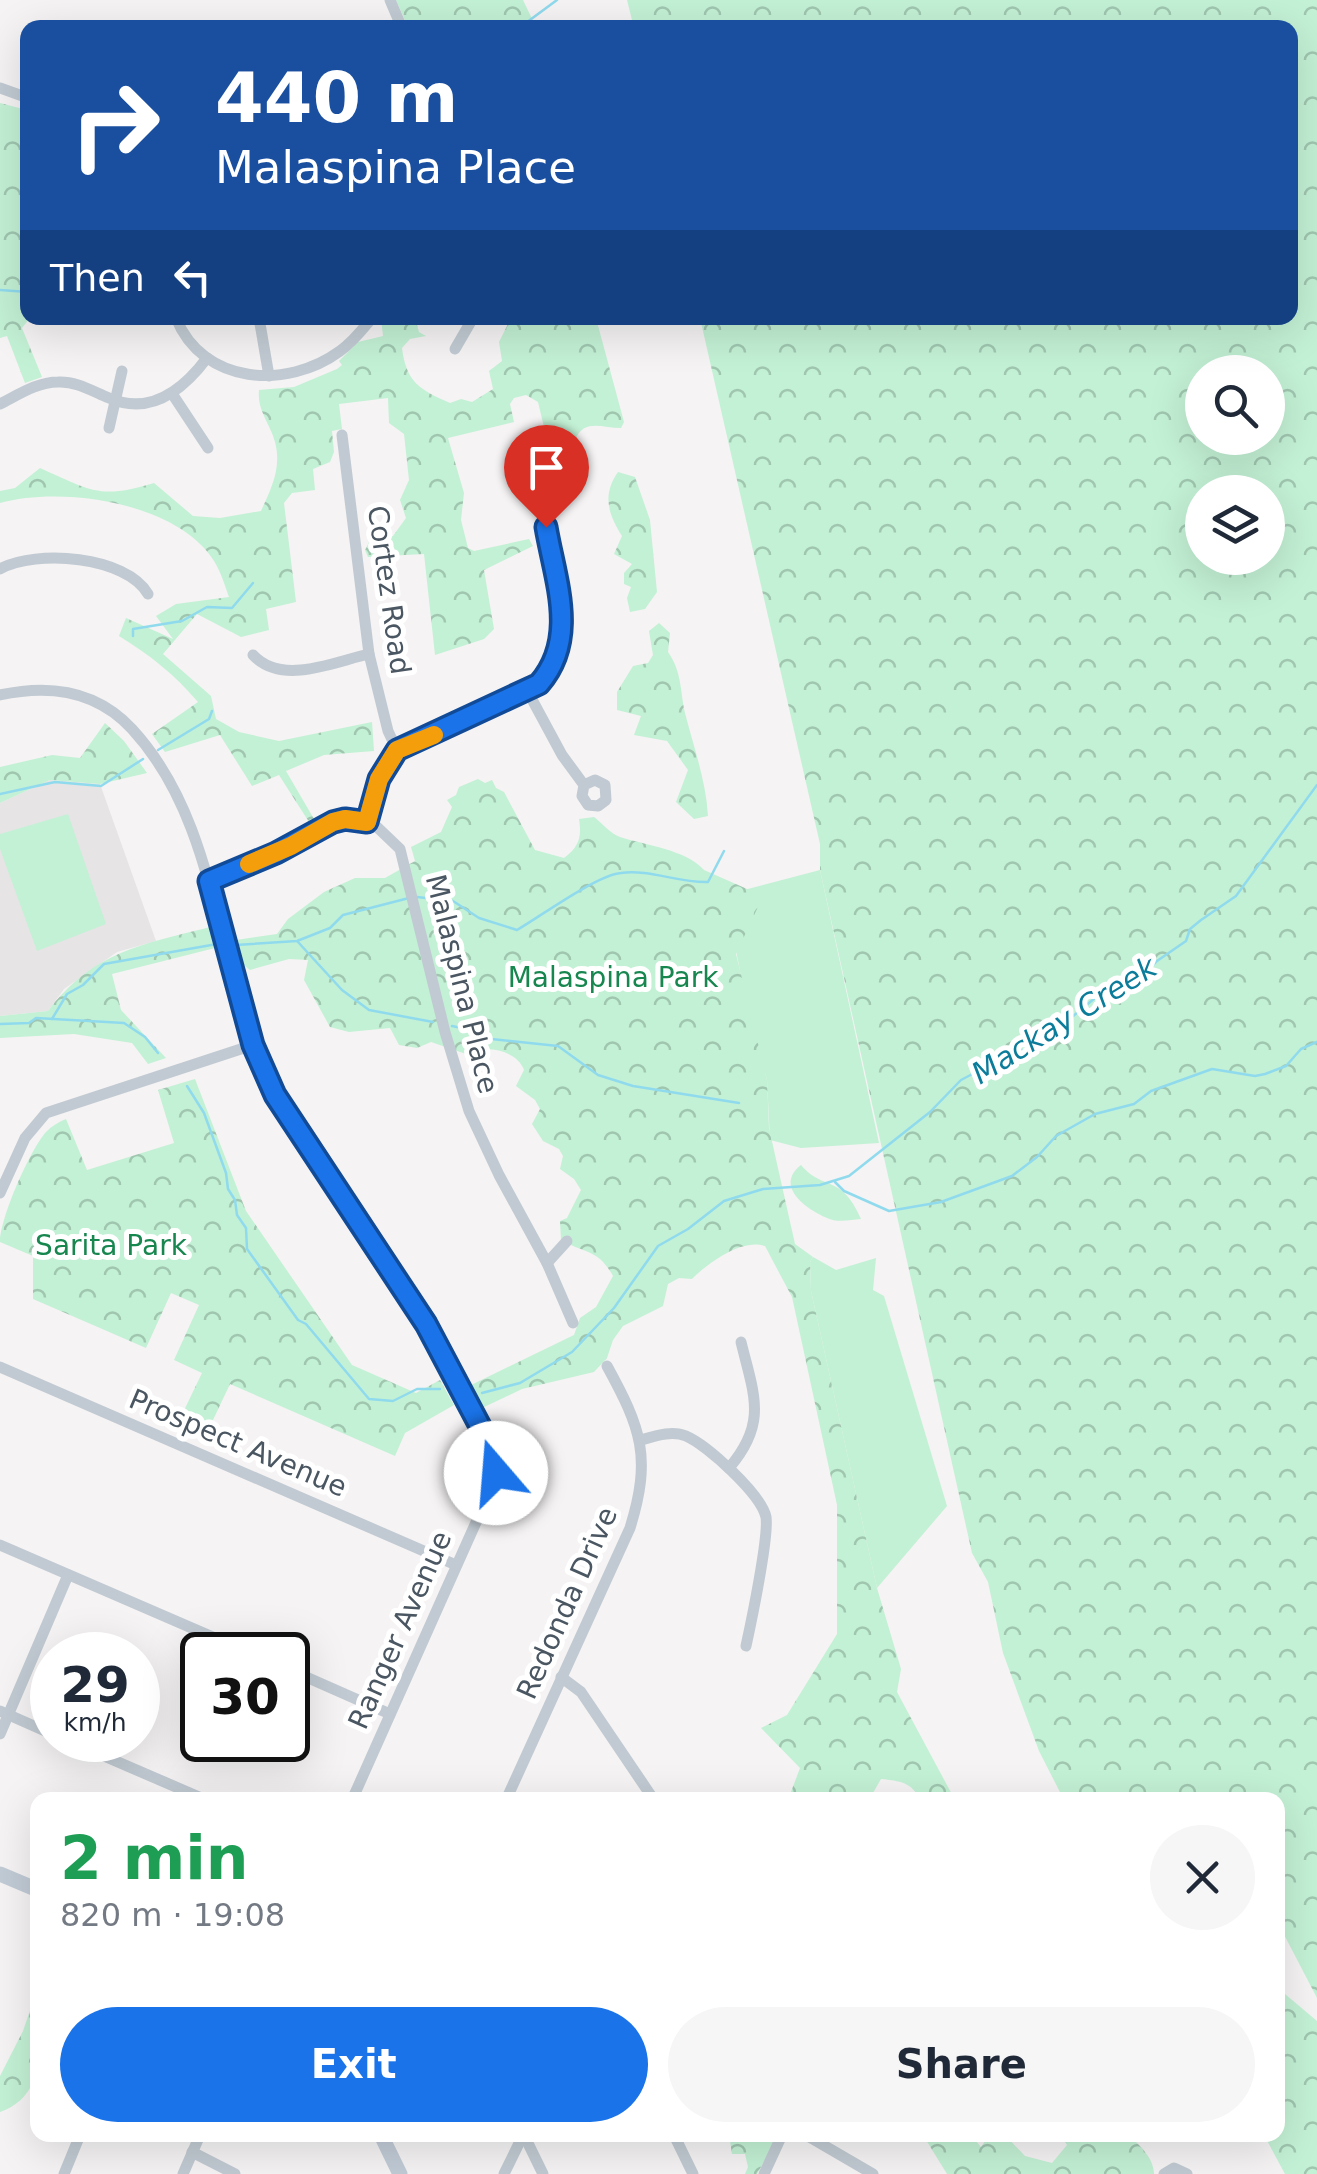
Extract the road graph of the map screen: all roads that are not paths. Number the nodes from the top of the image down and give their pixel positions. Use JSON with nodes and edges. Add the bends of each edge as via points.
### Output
{"nodes":[{"id":1,"x":180,"y":325,"type":"edge"},
{"id":2,"x":260,"y":325,"type":"edge"},
{"id":3,"x":359,"y":325,"type":"edge"},
{"id":4,"x":366,"y":325,"type":"edge"},
{"id":5,"x":469,"y":325,"type":"edge"},
{"id":6,"x":362,"y":330,"type":"junction"},
{"id":7,"x":455,"y":349,"type":"dead end"},
{"id":8,"x":207,"y":358,"type":"junction"},
{"id":9,"x":122,"y":372,"type":"dead end"},
{"id":10,"x":269,"y":376,"type":"junction"},
{"id":11,"x":173,"y":394,"type":"junction"},
{"id":12,"x":115,"y":401,"type":"junction"},
{"id":13,"x":0,"y":404,"type":"edge"},
{"id":14,"x":109,"y":428,"type":"dead end"},
{"id":15,"x":342,"y":434,"type":"dead end"},
{"id":16,"x":208,"y":448,"type":"dead end"},
{"id":17,"x":543,"y":481,"type":"dead end"},
{"id":18,"x":0,"y":570,"type":"edge"},
{"id":19,"x":148,"y":594,"type":"dead end"},
{"id":20,"x":368,"y":654,"type":"junction"},
{"id":21,"x":254,"y":655,"type":"dead end"},
{"id":22,"x":528,"y":692,"type":"junction"},
{"id":23,"x":0,"y":695,"type":"edge"},
{"id":24,"x":397,"y":750,"type":"junction"},
{"id":25,"x":584,"y":785,"type":"dead end"},
{"id":26,"x":367,"y":822,"type":"junction"},
{"id":27,"x":209,"y":881,"type":"junction"},
{"id":28,"x":253,"y":1045,"type":"junction"},
{"id":29,"x":0,"y":1194,"type":"edge"},
{"id":30,"x":567,"y":1241,"type":"dead end"},
{"id":31,"x":548,"y":1263,"type":"junction"},
{"id":32,"x":573,"y":1323,"type":"dead end"},
{"id":33,"x":741,"y":1342,"type":"dead end"},
{"id":34,"x":607,"y":1366,"type":"dead end"},
{"id":35,"x":0,"y":1367,"type":"edge"},
{"id":36,"x":641,"y":1440,"type":"junction"},
{"id":37,"x":729,"y":1468,"type":"junction"},
{"id":38,"x":0,"y":1545,"type":"edge"},
{"id":39,"x":456,"y":1564,"type":"junction"},
{"id":40,"x":68,"y":1575,"type":"junction"},
{"id":41,"x":201,"y":1632,"type":"edge"},
{"id":42,"x":746,"y":1646,"type":"dead end"},
{"id":43,"x":561,"y":1676,"type":"junction"},
{"id":44,"x":310,"y":1679,"type":"edge"},
{"id":45,"x":4,"y":1713,"type":"edge"},
{"id":46,"x":390,"y":1714,"type":"junction"},
{"id":47,"x":30,"y":1724,"type":"edge"},
{"id":48,"x":0,"y":1734,"type":"edge"},
{"id":49,"x":118,"y":1762,"type":"edge"},
{"id":50,"x":187,"y":1792,"type":"edge"},
{"id":51,"x":356,"y":1792,"type":"edge"},
{"id":52,"x":510,"y":1792,"type":"edge"},
{"id":53,"x":649,"y":1792,"type":"edge"},
{"id":54,"x":0,"y":1874,"type":"edge"},
{"id":55,"x":30,"y":1887,"type":"edge"},
{"id":56,"x":77,"y":2142,"type":"edge"},
{"id":57,"x":197,"y":2142,"type":"edge"},
{"id":58,"x":384,"y":2142,"type":"edge"},
{"id":59,"x":520,"y":2142,"type":"edge"},
{"id":60,"x":527,"y":2142,"type":"edge"},
{"id":61,"x":677,"y":2142,"type":"edge"},
{"id":62,"x":779,"y":2142,"type":"edge"},
{"id":63,"x":818,"y":2142,"type":"edge"},
{"id":64,"x":192,"y":2152,"type":"junction"},
{"id":65,"x":64,"y":2174,"type":"edge"},
{"id":66,"x":182,"y":2174,"type":"edge"},
{"id":67,"x":235,"y":2174,"type":"edge"},
{"id":68,"x":400,"y":2174,"type":"edge"},
{"id":69,"x":504,"y":2174,"type":"edge"},
{"id":70,"x":544,"y":2174,"type":"edge"},
{"id":71,"x":692,"y":2174,"type":"edge"},
{"id":72,"x":764,"y":2174,"type":"edge"},
{"id":73,"x":874,"y":2174,"type":"edge"},
{"id":74,"x":1164,"y":2174,"type":"edge"},
{"id":75,"x":1187,"y":2174,"type":"edge"}],
"edges":[{"from":1,"to":8,"type":"street"},
{"from":2,"to":10,"type":"street"},
{"from":3,"to":6,"type":"street"},
{"from":4,"to":6,"type":"street"},
{"from":5,"to":7,"type":"street"},
{"from":6,"to":10,"type":"street","via":[[317,365]]},
{"from":8,"to":10,"type":"street","via":[[236,373]]},
{"from":8,"to":11,"type":"street"},
{"from":9,"to":12,"type":"street"},
{"from":11,"to":12,"type":"street","via":[[143,403]]},
{"from":11,"to":16,"type":"street"},
{"from":12,"to":13,"type":"street","via":[[54,382]]},
{"from":12,"to":14,"type":"street"},
{"from":15,"to":20,"type":"street","name":"Cortez Road"},
{"from":17,"to":22,"type":"street","via":[[562,640],[547,675]]},
{"from":18,"to":19,"type":"street","via":[[37,560],[97,564],[136,577]]},
{"from":20,"to":21,"type":"street","via":[[286,672],[263,666]]},
{"from":20,"to":24,"type":"street","name":"Cortez Road"},
{"from":22,"to":24,"type":"street"},
{"from":22,"to":25,"type":"street"},
{"from":23,"to":27,"type":"street","name":"Ranger Avenue","via":[[63,690],[109,708],[135,732],[179,800]]},
{"from":24,"to":26,"type":"street","via":[[379,779]]},
{"from":26,"to":27,"type":"street","via":[[333,822]]},
{"from":26,"to":31,"type":"street","name":"Malaspina Place","via":[[400,849],[468,1111]]},
{"from":27,"to":28,"type":"street","name":"Ranger Avenue"},
{"from":28,"to":29,"type":"street","via":[[46,1113],[25,1138]]},
{"from":28,"to":39,"type":"street","name":"Ranger Avenue","via":[[275,1095],[426,1324],[494,1454],[494,1482]]},
{"from":30,"to":31,"type":"street"},
{"from":31,"to":32,"type":"street","name":"Malaspina Place"},
{"from":33,"to":37,"type":"street","via":[[757,1410],[752,1436]]},
{"from":34,"to":36,"type":"street","name":"Redonda Drive"},
{"from":35,"to":39,"type":"street","name":"Prospect Avenue"},
{"from":36,"to":37,"type":"street","via":[[685,1435]]},
{"from":36,"to":43,"type":"street","name":"Redonda Drive","via":[[630,1528]]},
{"from":37,"to":42,"type":"street","via":[[757,1496],[766,1518]]},
{"from":38,"to":40,"type":"street"},
{"from":39,"to":46,"type":"street","name":"Ranger Avenue"},
{"from":40,"to":41,"type":"street"},
{"from":40,"to":45,"type":"street"},
{"from":43,"to":52,"type":"street","name":"Redonda Drive"},
{"from":43,"to":53,"type":"street","via":[[581,1692]]},
{"from":44,"to":46,"type":"street"},
{"from":45,"to":47,"type":"street"},
{"from":45,"to":48,"type":"street"},
{"from":46,"to":51,"type":"street","name":"Ranger Avenue"},
{"from":49,"to":50,"type":"street"},
{"from":54,"to":55,"type":"street"},
{"from":56,"to":65,"type":"street"},
{"from":57,"to":64,"type":"street"},
{"from":58,"to":68,"type":"street"},
{"from":59,"to":69,"type":"street"},
{"from":60,"to":70,"type":"street"},
{"from":61,"to":71,"type":"street"},
{"from":62,"to":72,"type":"street"},
{"from":63,"to":73,"type":"street"},
{"from":64,"to":66,"type":"street"},
{"from":64,"to":67,"type":"street"},
{"from":74,"to":75,"type":"street","via":[[1174,2168]]}]}
